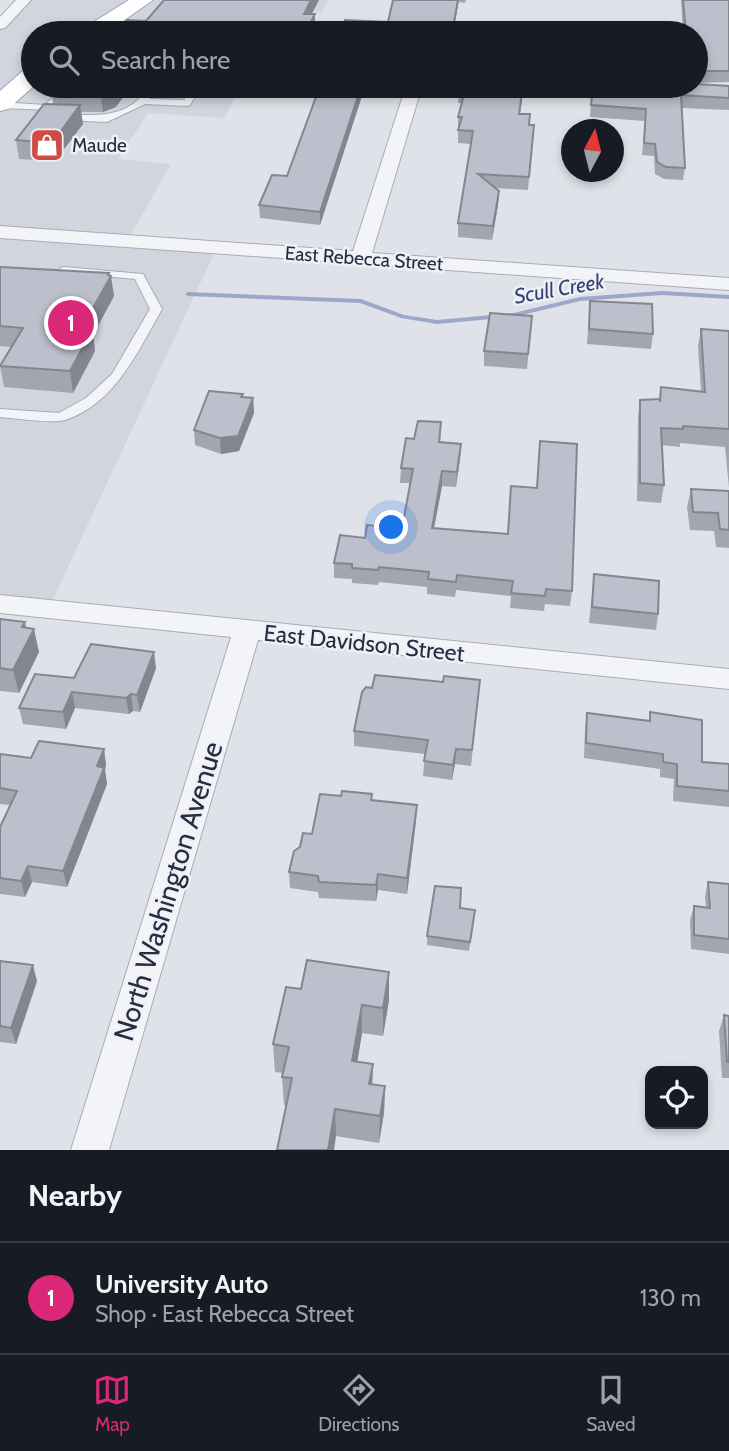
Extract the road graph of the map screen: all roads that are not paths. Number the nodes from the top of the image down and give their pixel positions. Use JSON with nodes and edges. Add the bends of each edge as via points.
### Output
{"nodes":[{"id":1,"x":24,"y":0,"type":"edge"},
{"id":2,"x":143,"y":0,"type":"edge"},
{"id":3,"x":3,"y":19,"type":"edge"},
{"id":4,"x":111,"y":21,"type":"edge"},
{"id":5,"x":21,"y":84,"type":"edge"},
{"id":6,"x":3,"y":98,"type":"edge"},
{"id":7,"x":57,"y":98,"type":"edge"},
{"id":8,"x":146,"y":98,"type":"edge"},
{"id":9,"x":190,"y":98,"type":"edge"},
{"id":10,"x":410,"y":98,"type":"edge"},
{"id":11,"x":144,"y":101,"type":"junction"},
{"id":12,"x":47,"y":108,"type":"junction"},
{"id":13,"x":0,"y":232,"type":"edge"},
{"id":14,"x":361,"y":258,"type":"junction"},
{"id":15,"x":64,"y":271,"type":"edge"},
{"id":16,"x":729,"y":284,"type":"edge"},
{"id":17,"x":0,"y":413,"type":"edge"},
{"id":18,"x":0,"y":604,"type":"edge"},
{"id":19,"x":247,"y":631,"type":"junction"},
{"id":20,"x":729,"y":679,"type":"edge"},
{"id":21,"x":90,"y":1150,"type":"edge"}],
"edges":[{"from":1,"to":3,"type":"street"},
{"from":2,"to":4,"type":"main road"},
{"from":5,"to":6,"type":"main road"},
{"from":6,"to":12,"type":"lane"},
{"from":7,"to":12,"type":"lane"},
{"from":8,"to":11,"type":"lane"},
{"from":9,"to":11,"type":"lane","via":[[187,103]]},
{"from":10,"to":14,"type":"street"},
{"from":11,"to":12,"type":"lane","via":[[107,120],[40,116]]},
{"from":13,"to":14,"type":"street","name":"East Rebecca Street"},
{"from":14,"to":16,"type":"street","name":"East Rebecca Street"},
{"from":15,"to":17,"type":"lane","via":[[139,276],[156,309],[117,376],[90,401],[61,417]]},
{"from":18,"to":19,"type":"street","name":"East Davidson Street"},
{"from":19,"to":20,"type":"street","name":"East Davidson Street"},
{"from":19,"to":21,"type":"street","name":"North Washington Avenue"}]}
